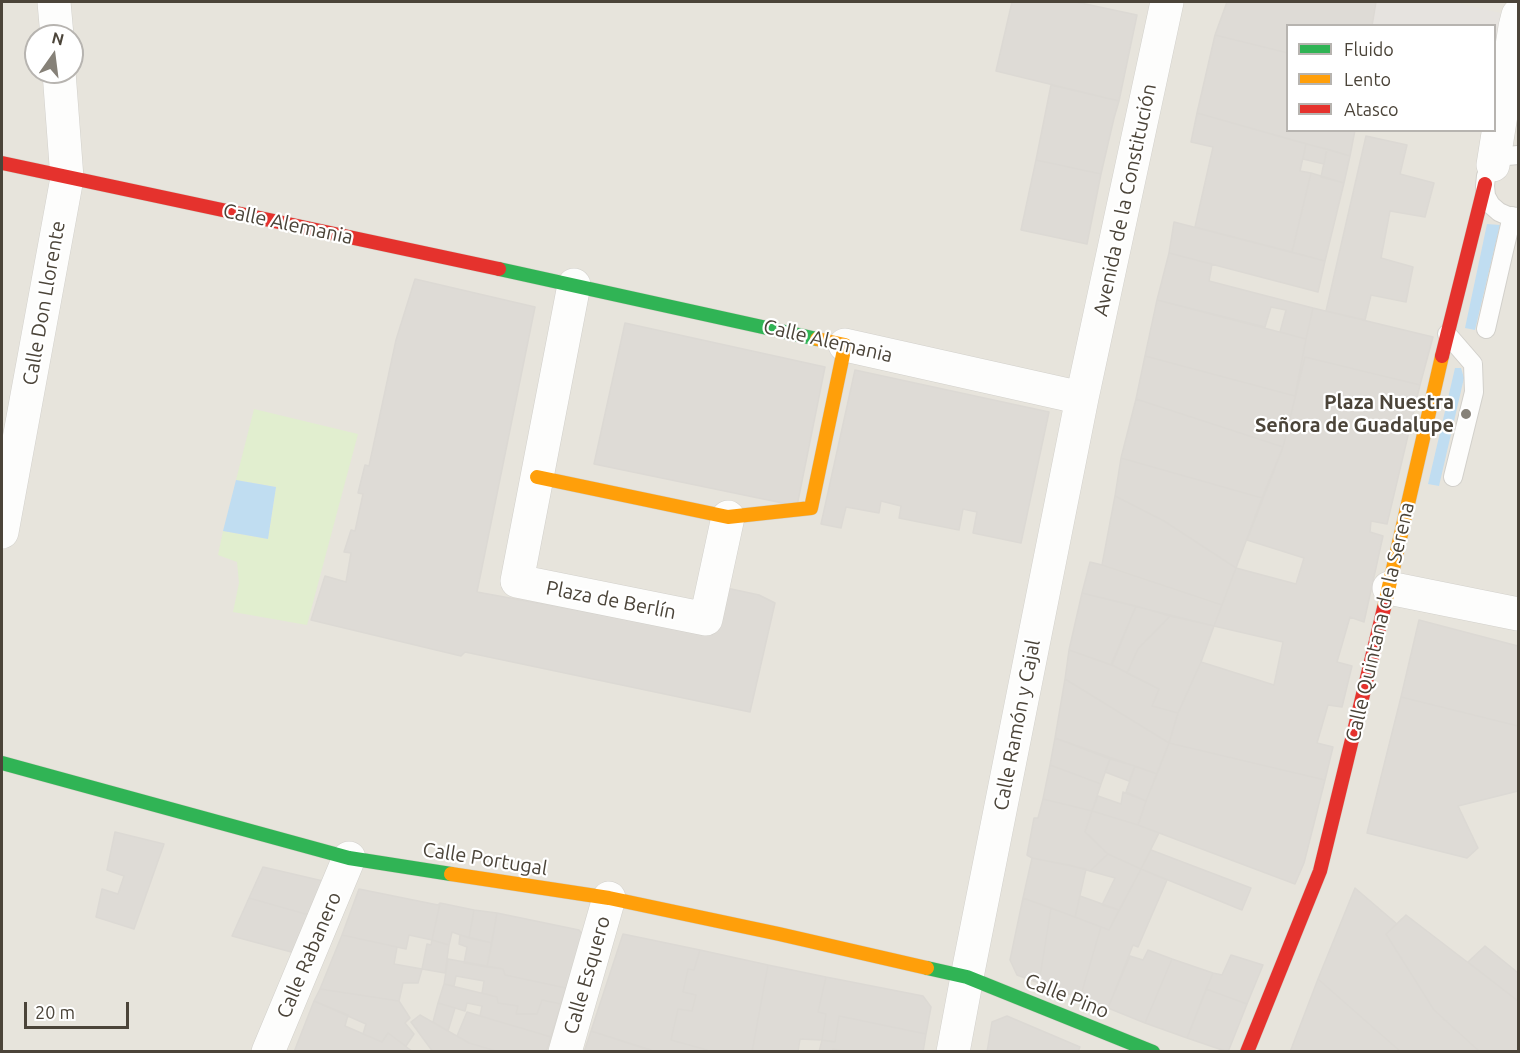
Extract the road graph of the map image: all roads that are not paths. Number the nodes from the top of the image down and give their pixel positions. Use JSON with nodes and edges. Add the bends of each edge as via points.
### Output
{"nodes":[{"id":1,"x":54,"y":2,"type":"edge"},
{"id":2,"x":1167,"y":2,"type":"edge"},
{"id":3,"x":1518,"y":15,"type":"edge"},
{"id":4,"x":56,"y":24,"type":"edge"},
{"id":5,"x":60,"y":84,"type":"edge"},
{"id":6,"x":2,"y":163,"type":"edge"},
{"id":7,"x":1499,"y":168,"type":"edge"},
{"id":8,"x":67,"y":178,"type":"junction"},
{"id":9,"x":1515,"y":217,"type":"edge"},
{"id":10,"x":574,"y":285,"type":"junction"},
{"id":11,"x":1486,"y":329,"type":"dead end"},
{"id":12,"x":1447,"y":334,"type":"junction"},
{"id":13,"x":846,"y":345,"type":"junction"},
{"id":14,"x":1082,"y":398,"type":"junction"},
{"id":15,"x":537,"y":477,"type":"junction"},
{"id":16,"x":1453,"y":477,"type":"dead end"},
{"id":17,"x":728,"y":517,"type":"junction"},
{"id":18,"x":2,"y":532,"type":"edge"},
{"id":19,"x":1389,"y":588,"type":"junction"},
{"id":20,"x":1518,"y":614,"type":"edge"},
{"id":21,"x":2,"y":763,"type":"edge"},
{"id":22,"x":349,"y":858,"type":"junction"},
{"id":23,"x":609,"y":898,"type":"junction"},
{"id":24,"x":967,"y":977,"type":"junction"},
{"id":25,"x":268,"y":1052,"type":"edge"},
{"id":26,"x":565,"y":1052,"type":"edge"},
{"id":27,"x":953,"y":1052,"type":"edge"},
{"id":28,"x":1153,"y":1052,"type":"edge"},
{"id":29,"x":1247,"y":1052,"type":"edge"}],
"edges":[{"from":1,"to":4,"type":"street"},
{"from":2,"to":14,"type":"street","name":"Avenida de la Constitución"},
{"from":3,"to":7,"type":"street","name":"Calle Quintana de la Serena"},
{"from":5,"to":8,"type":"street","name":"Calle Don Llorente"},
{"from":6,"to":8,"type":"street","name":"Calle Alemania"},
{"from":7,"to":9,"type":"lane","via":[[1486,196],[1499,212]]},
{"from":7,"to":12,"type":"street","name":"Calle Quintana de la Serena"},
{"from":8,"to":10,"type":"street","name":"Calle Alemania"},
{"from":8,"to":18,"type":"street","name":"Calle Don Llorente"},
{"from":9,"to":11,"type":"lane"},
{"from":10,"to":13,"type":"street","name":"Calle Alemania"},
{"from":10,"to":15,"type":"street"},
{"from":12,"to":16,"type":"lane","via":[[1473,364],[1474,392]]},
{"from":12,"to":19,"type":"street","name":"Calle Quintana de la Serena"},
{"from":13,"to":14,"type":"street","name":"Calle Alemania"},
{"from":13,"to":17,"type":"street","via":[[811,508]]},
{"from":14,"to":24,"type":"street","name":"Calle Ramón y Cajal"},
{"from":15,"to":17,"type":"street"},
{"from":15,"to":17,"type":"street","name":"Plaza de Berlín","via":[[517,581],[706,620]]},
{"from":19,"to":20,"type":"street"},
{"from":19,"to":29,"type":"street","name":"Calle Quintana de la Serena","via":[[1320,871]]},
{"from":21,"to":22,"type":"street","name":"Calle Portugal"},
{"from":22,"to":23,"type":"street","name":"Calle Portugal"},
{"from":22,"to":25,"type":"street","name":"Calle Rabanero"},
{"from":23,"to":24,"type":"street","name":"Calle Portugal"},
{"from":23,"to":26,"type":"street","name":"Calle Esquero"},
{"from":24,"to":27,"type":"street","name":"Calle Ramón y Cajal"},
{"from":24,"to":28,"type":"street","name":"Calle Pino"}]}
